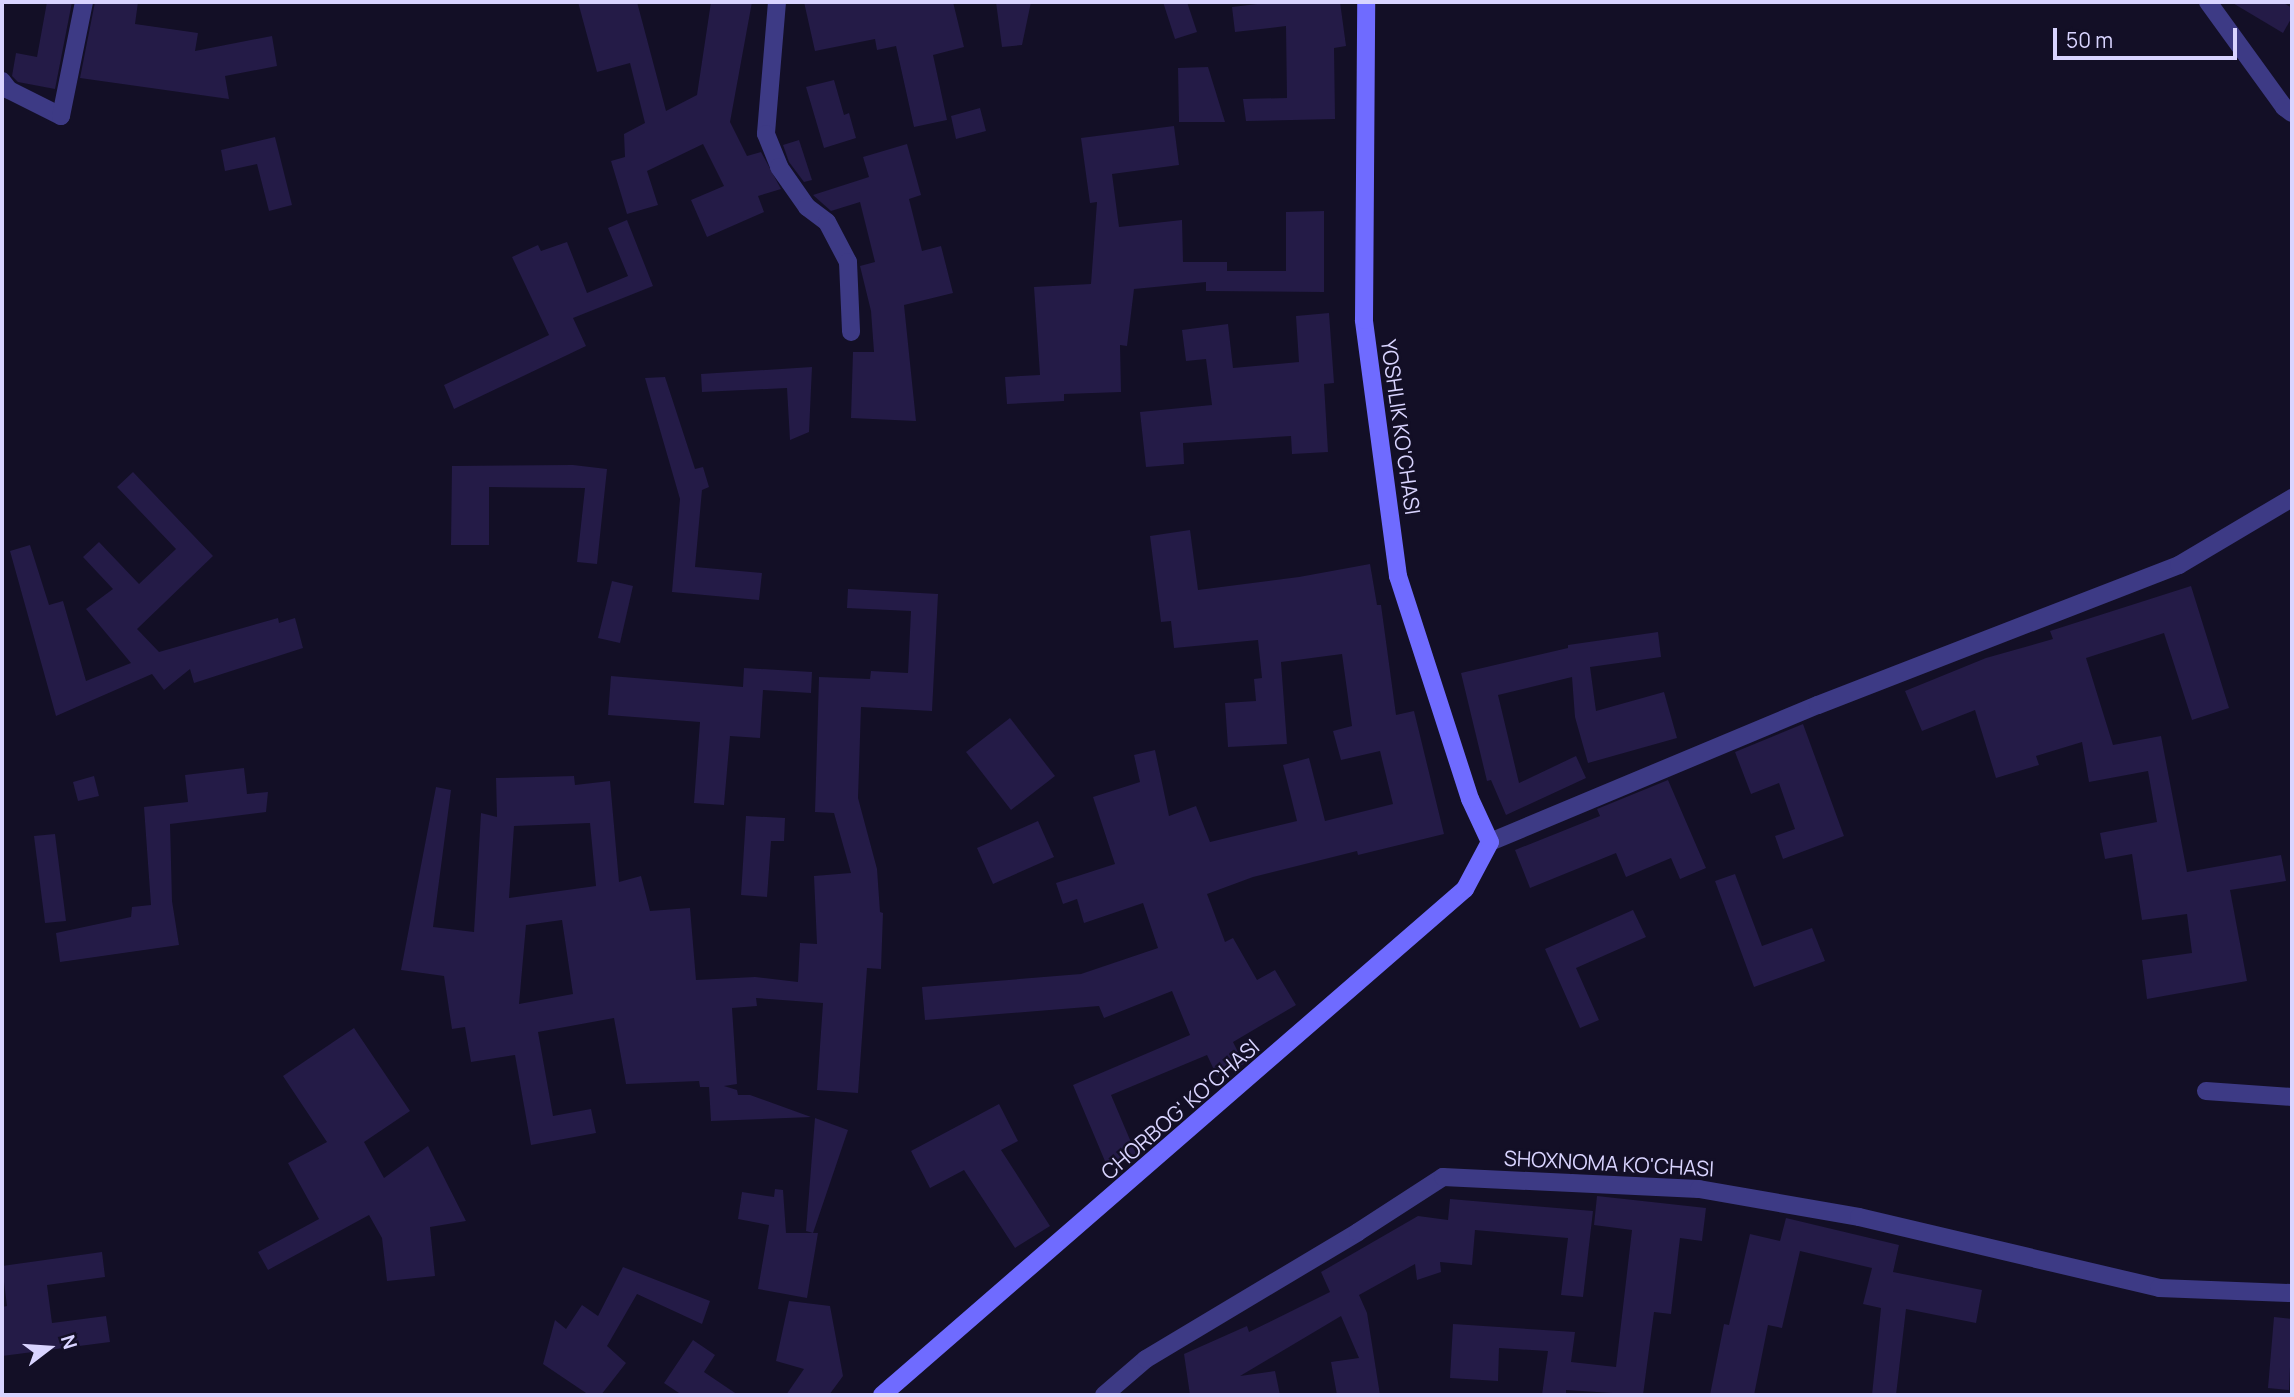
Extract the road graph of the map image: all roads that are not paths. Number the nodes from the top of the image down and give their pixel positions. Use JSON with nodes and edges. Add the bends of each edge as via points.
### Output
{"nodes":[{"id":1,"x":84,"y":2,"type":"edge"},
{"id":2,"x":777,"y":2,"type":"edge"},
{"id":3,"x":1366,"y":2,"type":"edge"},
{"id":4,"x":2208,"y":2,"type":"edge"},
{"id":5,"x":2,"y":81,"type":"edge"},
{"id":6,"x":2292,"y":113,"type":"edge"},
{"id":7,"x":851,"y":332,"type":"dead end"},
{"id":8,"x":2292,"y":498,"type":"edge"},
{"id":9,"x":1490,"y":842,"type":"junction"},
{"id":10,"x":2206,"y":1091,"type":"dead end"},
{"id":11,"x":2292,"y":1097,"type":"edge"},
{"id":12,"x":2292,"y":1293,"type":"edge"},
{"id":13,"x":882,"y":1395,"type":"edge"},
{"id":14,"x":1104,"y":1395,"type":"edge"}],
"edges":[{"from":1,"to":5,"type":"street","via":[[61,116],[9,90]]},
{"from":2,"to":7,"type":"street","via":[[766,134],[779,167],[807,207],[827,222],[848,262]]},
{"from":3,"to":9,"type":"street","name":"YOSHLIK KO'CHASI","via":[[1364,320],[1398,576],[1470,799]]},
{"from":4,"to":6,"type":"street"},
{"from":8,"to":9,"type":"street","via":[[2179,565],[1818,705]]},
{"from":9,"to":13,"type":"street","name":"CHORBOG' KO'CHASI","via":[[1465,889]]},
{"from":10,"to":11,"type":"street"},
{"from":12,"to":14,"type":"street","name":"SHOXNOMA KO'CHASI","via":[[2159,1288],[1859,1217],[1699,1189],[1443,1177],[1146,1359]]}]}
